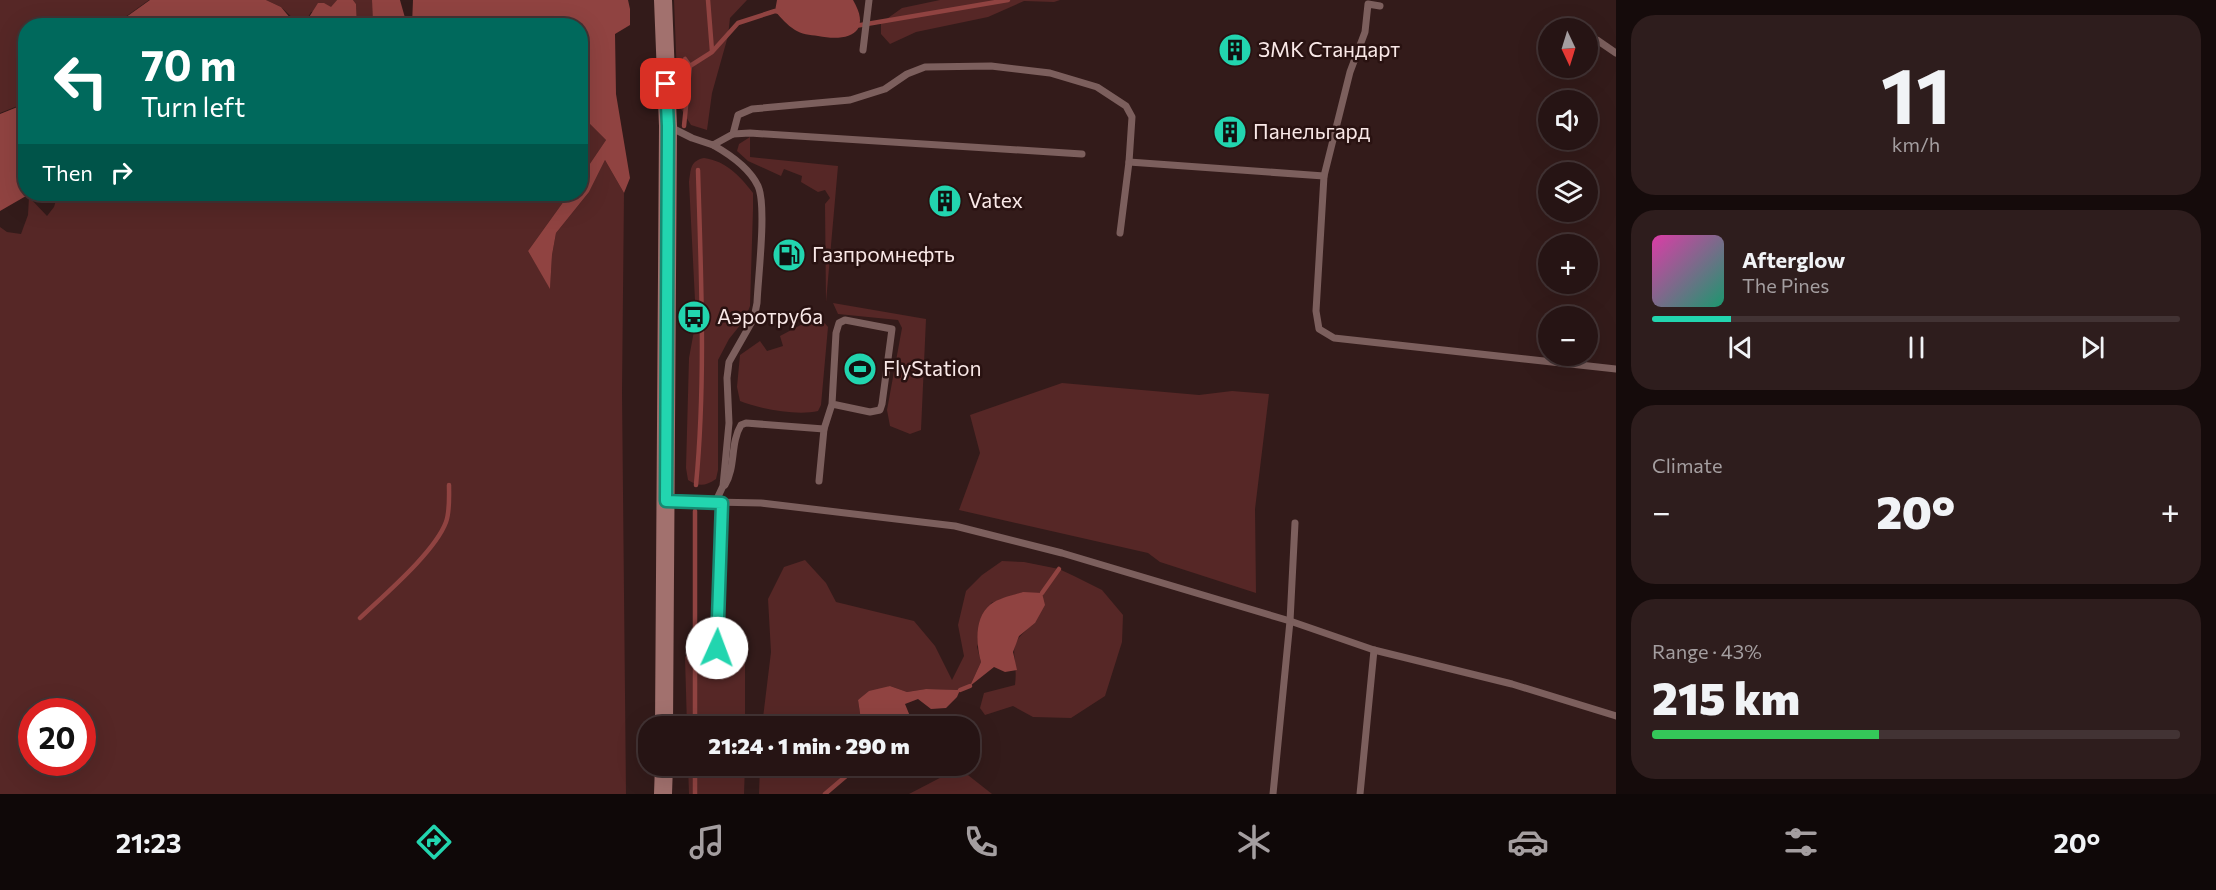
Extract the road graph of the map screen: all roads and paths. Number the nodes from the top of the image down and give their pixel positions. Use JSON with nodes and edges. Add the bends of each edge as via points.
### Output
{"nodes":[{"id":1,"x":663,"y":0,"type":"edge"},
{"id":2,"x":869,"y":0,"type":"edge"},
{"id":3,"x":1369,"y":2,"type":"edge"},
{"id":4,"x":1380,"y":6,"type":"dead end"},
{"id":5,"x":1598,"y":41,"type":"edge"},
{"id":6,"x":863,"y":50,"type":"dead end"},
{"id":7,"x":1616,"y":53,"type":"edge"},
{"id":8,"x":668,"y":126,"type":"junction"},
{"id":9,"x":733,"y":134,"type":"junction"},
{"id":10,"x":713,"y":145,"type":"junction"},
{"id":11,"x":1082,"y":154,"type":"dead end"},
{"id":12,"x":1129,"y":162,"type":"junction"},
{"id":13,"x":1324,"y":176,"type":"junction"},
{"id":14,"x":1120,"y":233,"type":"dead end"},
{"id":15,"x":1616,"y":369,"type":"edge"},
{"id":16,"x":832,"y":404,"type":"junction"},
{"id":17,"x":729,"y":423,"type":"junction"},
{"id":18,"x":746,"y":423,"type":"junction"},
{"id":19,"x":824,"y":429,"type":"junction"},
{"id":20,"x":819,"y":481,"type":"dead end"},
{"id":21,"x":723,"y":486,"type":"junction"},
{"id":22,"x":666,"y":501,"type":"junction"},
{"id":23,"x":718,"y":503,"type":"junction"},
{"id":24,"x":1295,"y":523,"type":"dead end"},
{"id":25,"x":1290,"y":621,"type":"junction"},
{"id":26,"x":717,"y":648,"type":"dead end"},
{"id":27,"x":1374,"y":650,"type":"junction"},
{"id":28,"x":664,"y":716,"type":"edge"},
{"id":29,"x":1616,"y":716,"type":"edge"},
{"id":30,"x":664,"y":776,"type":"edge"},
{"id":31,"x":663,"y":794,"type":"edge"},
{"id":32,"x":1273,"y":794,"type":"edge"},
{"id":33,"x":1360,"y":794,"type":"edge"}],
"edges":[{"from":1,"to":8,"type":"main road"},
{"from":2,"to":6,"type":"lane"},
{"from":3,"to":4,"type":"lane"},
{"from":3,"to":13,"type":"lane","via":[[1365,32],[1350,72]]},
{"from":5,"to":7,"type":"lane"},
{"from":8,"to":10,"type":"lane"},
{"from":8,"to":22,"type":"main road"},
{"from":9,"to":10,"type":"lane"},
{"from":9,"to":11,"type":"lane"},
{"from":9,"to":12,"type":"lane","via":[[738,115],[752,110],[849,99],[885,89],[925,67],[991,66],[1050,73],[1097,87],[1126,106],[1132,117]]},
{"from":10,"to":17,"type":"lane","via":[[754,180],[763,200],[754,318],[727,368]]},
{"from":12,"to":13,"type":"lane"},
{"from":12,"to":14,"type":"lane"},
{"from":13,"to":15,"type":"lane","via":[[1316,311],[1319,329],[1334,338]]},
{"from":16,"to":16,"type":"lane","via":[[839,323],[845,320],[892,329],[880,410],[870,412]]},
{"from":16,"to":19,"type":"lane"},
{"from":17,"to":18,"type":"lane"},
{"from":17,"to":21,"type":"lane"},
{"from":18,"to":19,"type":"lane"},
{"from":18,"to":21,"type":"lane","via":[[738,430],[733,464]]},
{"from":19,"to":20,"type":"lane"},
{"from":21,"to":23,"type":"lane"},
{"from":22,"to":23,"type":"lane"},
{"from":22,"to":28,"type":"main road"},
{"from":23,"to":25,"type":"lane","via":[[761,503],[955,526],[1062,553]]},
{"from":23,"to":26,"type":"lane"},
{"from":24,"to":25,"type":"lane"},
{"from":25,"to":27,"type":"lane"},
{"from":25,"to":32,"type":"lane"},
{"from":27,"to":29,"type":"lane","via":[[1512,684]]},
{"from":27,"to":33,"type":"lane"},
{"from":30,"to":31,"type":"main road"}]}
